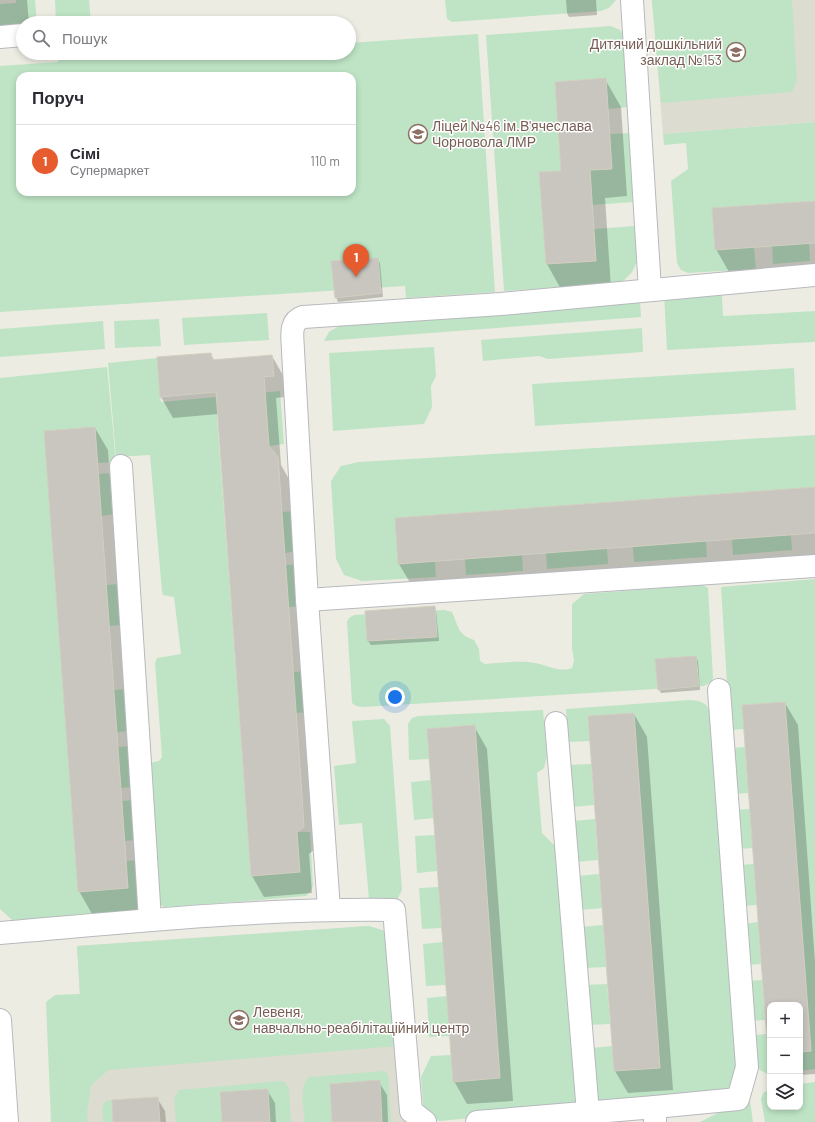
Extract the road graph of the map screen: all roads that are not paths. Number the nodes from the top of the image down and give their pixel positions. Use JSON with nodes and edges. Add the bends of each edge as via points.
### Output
{"nodes":[{"id":1,"x":632,"y":0,"type":"edge"},
{"id":2,"x":16,"y":36,"type":"edge"},
{"id":3,"x":0,"y":37,"type":"edge"},
{"id":4,"x":815,"y":275,"type":"edge"},
{"id":5,"x":650,"y":290,"type":"junction"},
{"id":6,"x":121,"y":466,"type":"dead end"},
{"id":7,"x":815,"y":566,"type":"edge"},
{"id":8,"x":307,"y":600,"type":"junction"},
{"id":9,"x":719,"y":690,"type":"dead end"},
{"id":10,"x":556,"y":723,"type":"dead end"},
{"id":11,"x":329,"y":909,"type":"junction"},
{"id":12,"x":150,"y":920,"type":"junction"},
{"id":13,"x":0,"y":933,"type":"edge"},
{"id":14,"x":0,"y":1020,"type":"edge"},
{"id":15,"x":588,"y":1113,"type":"junction"},
{"id":16,"x":655,"y":1115,"type":"edge"},
{"id":17,"x":7,"y":1122,"type":"edge"},
{"id":18,"x":425,"y":1122,"type":"edge"},
{"id":19,"x":477,"y":1122,"type":"edge"}],
"edges":[{"from":1,"to":5,"type":"lane"},
{"from":2,"to":3,"type":"lane"},
{"from":4,"to":5,"type":"lane"},
{"from":5,"to":8,"type":"lane","via":[[296,319],[292,325],[293,351]]},
{"from":6,"to":12,"type":"lane"},
{"from":7,"to":8,"type":"lane"},
{"from":8,"to":11,"type":"lane"},
{"from":9,"to":16,"type":"lane","via":[[747,1067],[738,1099]]},
{"from":10,"to":15,"type":"lane"},
{"from":11,"to":12,"type":"lane"},
{"from":11,"to":18,"type":"lane","via":[[394,910],[411,1111]]},
{"from":12,"to":13,"type":"lane"},
{"from":14,"to":17,"type":"lane"},
{"from":15,"to":16,"type":"lane"},
{"from":15,"to":19,"type":"lane"}]}
